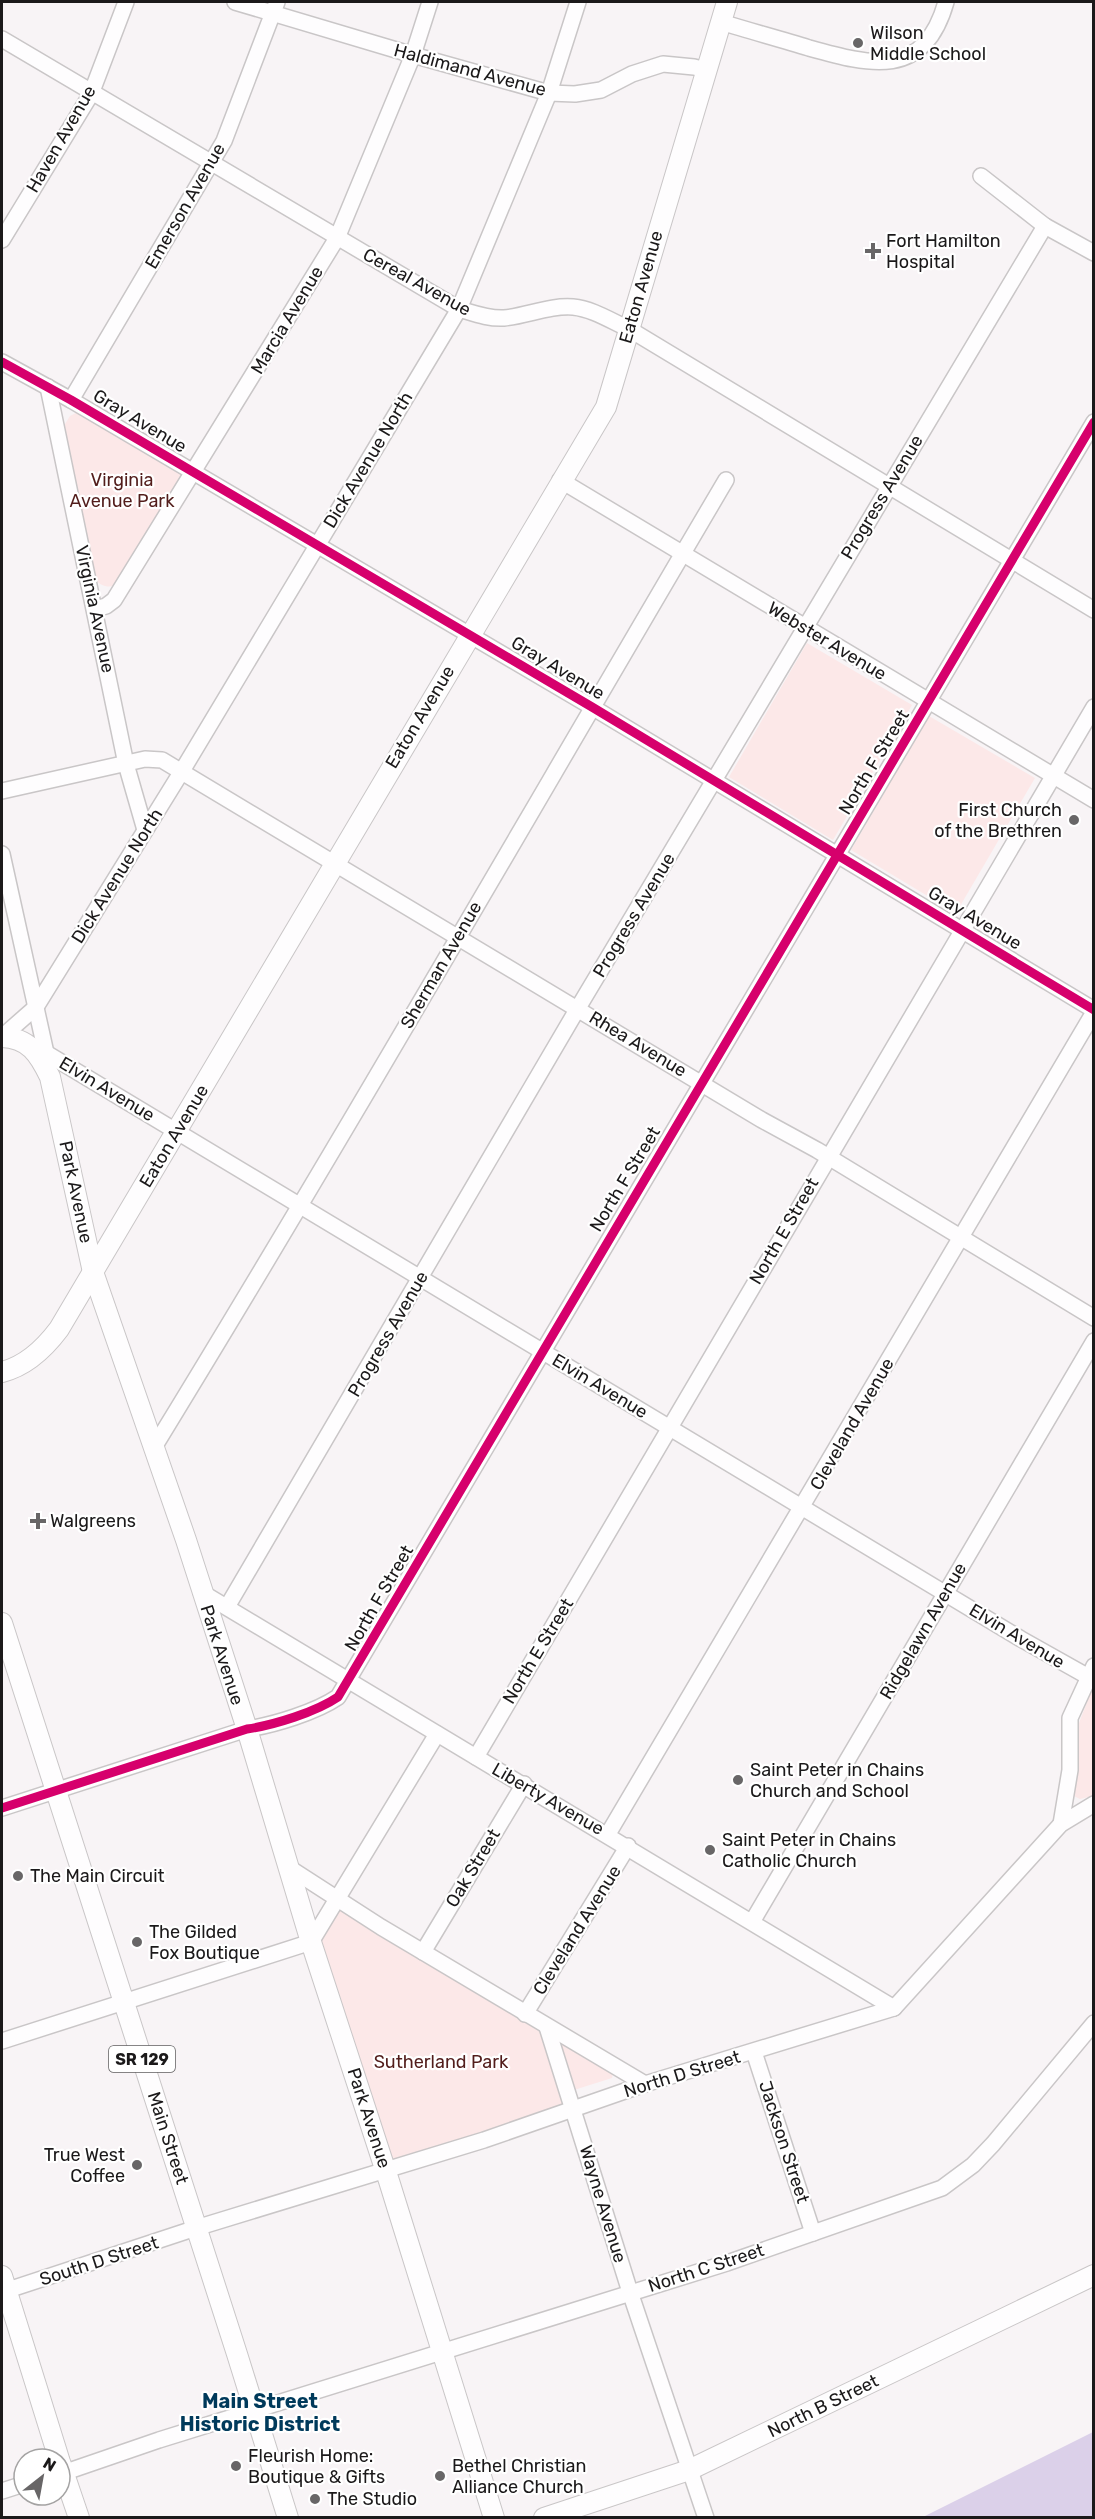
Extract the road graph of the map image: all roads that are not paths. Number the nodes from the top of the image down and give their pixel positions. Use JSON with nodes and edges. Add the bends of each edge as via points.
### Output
{"nodes":[{"id":1,"x":126,"y":2,"type":"edge"},
{"id":2,"x":236,"y":2,"type":"edge"},
{"id":3,"x":430,"y":2,"type":"edge"},
{"id":4,"x":578,"y":2,"type":"edge"},
{"id":5,"x":727,"y":2,"type":"edge"},
{"id":6,"x":946,"y":2,"type":"edge"},
{"id":7,"x":275,"y":7,"type":"edge"},
{"id":8,"x":721,"y":22,"type":"junction"},
{"id":9,"x":2,"y":39,"type":"edge"},
{"id":10,"x":413,"y":55,"type":"junction"},
{"id":11,"x":705,"y":70,"type":"junction"},
{"id":12,"x":549,"y":93,"type":"junction"},
{"id":13,"x":91,"y":94,"type":"junction"},
{"id":14,"x":213,"y":162,"type":"junction"},
{"id":15,"x":981,"y":176,"type":"dead end"},
{"id":16,"x":1045,"y":226,"type":"junction"},
{"id":17,"x":337,"y":238,"type":"junction"},
{"id":18,"x":2,"y":240,"type":"edge"},
{"id":19,"x":1094,"y":253,"type":"edge"},
{"id":20,"x":459,"y":309,"type":"junction"},
{"id":21,"x":629,"y":329,"type":"junction"},
{"id":22,"x":2,"y":362,"type":"edge"},
{"id":23,"x":48,"y":387,"type":"junction"},
{"id":24,"x":71,"y":400,"type":"junction"},
{"id":25,"x":1094,"y":422,"type":"edge"},
{"id":26,"x":194,"y":472,"type":"junction"},
{"id":27,"x":561,"y":480,"type":"junction"},
{"id":28,"x":726,"y":480,"type":"dead end"},
{"id":29,"x":889,"y":486,"type":"junction"},
{"id":30,"x":316,"y":546,"type":"junction"},
{"id":31,"x":682,"y":555,"type":"junction"},
{"id":32,"x":1012,"y":561,"type":"junction"},
{"id":33,"x":96,"y":609,"type":"junction"},
{"id":34,"x":1094,"y":610,"type":"edge"},
{"id":35,"x":806,"y":628,"type":"junction"},
{"id":36,"x":469,"y":635,"type":"junction"},
{"id":37,"x":928,"y":702,"type":"junction"},
{"id":38,"x":592,"y":707,"type":"junction"},
{"id":39,"x":1094,"y":707,"type":"edge"},
{"id":40,"x":126,"y":764,"type":"junction"},
{"id":41,"x":182,"y":771,"type":"junction"},
{"id":42,"x":1053,"y":775,"type":"junction"},
{"id":43,"x":714,"y":781,"type":"junction"},
{"id":44,"x":2,"y":790,"type":"edge"},
{"id":45,"x":1094,"y":800,"type":"edge"},
{"id":46,"x":146,"y":830,"type":"junction"},
{"id":47,"x":2,"y":854,"type":"edge"},
{"id":48,"x":837,"y":855,"type":"junction"},
{"id":49,"x":334,"y":863,"type":"junction"},
{"id":50,"x":962,"y":929,"type":"junction"},
{"id":51,"x":457,"y":936,"type":"junction"},
{"id":52,"x":36,"y":1007,"type":"junction"},
{"id":53,"x":578,"y":1008,"type":"junction"},
{"id":54,"x":1094,"y":1011,"type":"edge"},
{"id":55,"x":2,"y":1037,"type":"edge"},
{"id":56,"x":46,"y":1053,"type":"junction"},
{"id":57,"x":50,"y":1077,"type":"junction"},
{"id":58,"x":702,"y":1083,"type":"junction"},
{"id":59,"x":177,"y":1130,"type":"junction"},
{"id":60,"x":827,"y":1156,"type":"junction"},
{"id":61,"x":302,"y":1206,"type":"junction"},
{"id":62,"x":960,"y":1237,"type":"junction"},
{"id":63,"x":93,"y":1272,"type":"junction"},
{"id":64,"x":422,"y":1278,"type":"junction"},
{"id":65,"x":1094,"y":1318,"type":"edge"},
{"id":66,"x":1094,"y":1341,"type":"edge"},
{"id":67,"x":542,"y":1351,"type":"junction"},
{"id":68,"x":2,"y":1372,"type":"edge"},
{"id":69,"x":670,"y":1428,"type":"junction"},
{"id":70,"x":153,"y":1449,"type":"junction"},
{"id":71,"x":803,"y":1508,"type":"junction"},
{"id":72,"x":201,"y":1592,"type":"junction"},
{"id":73,"x":946,"y":1592,"type":"junction"},
{"id":74,"x":227,"y":1607,"type":"junction"},
{"id":75,"x":2,"y":1623,"type":"edge"},
{"id":76,"x":1091,"y":1675,"type":"edge"},
{"id":77,"x":350,"y":1681,"type":"junction"},
{"id":78,"x":247,"y":1729,"type":"junction"},
{"id":79,"x":437,"y":1734,"type":"junction"},
{"id":80,"x":476,"y":1757,"type":"junction"},
{"id":81,"x":524,"y":1784,"type":"junction"},
{"id":82,"x":56,"y":1791,"type":"junction"},
{"id":83,"x":1094,"y":1804,"type":"edge"},
{"id":84,"x":2,"y":1808,"type":"edge"},
{"id":85,"x":1061,"y":1824,"type":"junction"},
{"id":86,"x":608,"y":1834,"type":"junction"},
{"id":87,"x":628,"y":1846,"type":"junction"},
{"id":88,"x":288,"y":1867,"type":"junction"},
{"id":89,"x":338,"y":1899,"type":"junction"},
{"id":90,"x":752,"y":1922,"type":"junction"},
{"id":91,"x":311,"y":1942,"type":"junction"},
{"id":92,"x":423,"y":1952,"type":"junction"},
{"id":93,"x":124,"y":2002,"type":"junction"},
{"id":94,"x":894,"y":2008,"type":"junction"},
{"id":95,"x":525,"y":2014,"type":"junction"},
{"id":96,"x":1094,"y":2024,"type":"edge"},
{"id":97,"x":547,"y":2027,"type":"junction"},
{"id":98,"x":2,"y":2041,"type":"edge"},
{"id":99,"x":754,"y":2052,"type":"junction"},
{"id":100,"x":645,"y":2085,"type":"junction"},
{"id":101,"x":574,"y":2108,"type":"junction"},
{"id":102,"x":386,"y":2169,"type":"junction"},
{"id":103,"x":196,"y":2228,"type":"junction"},
{"id":104,"x":813,"y":2233,"type":"junction"},
{"id":105,"x":1094,"y":2275,"type":"edge"},
{"id":106,"x":3,"y":2286,"type":"edge"},
{"id":107,"x":630,"y":2292,"type":"junction"},
{"id":108,"x":441,"y":2351,"type":"junction"},
{"id":109,"x":255,"y":2410,"type":"junction"},
{"id":110,"x":55,"y":2447,"type":"edge"},
{"id":111,"x":72,"y":2464,"type":"edge"},
{"id":112,"x":689,"y":2470,"type":"junction"},
{"id":113,"x":72,"y":2496,"type":"edge"},
{"id":114,"x":80,"y":2517,"type":"edge"},
{"id":115,"x":288,"y":2517,"type":"edge"},
{"id":116,"x":494,"y":2517,"type":"edge"},
{"id":117,"x":544,"y":2517,"type":"edge"},
{"id":118,"x":706,"y":2517,"type":"edge"}],
"edges":[{"from":1,"to":13,"type":"street","name":"Haven Avenue"},
{"from":2,"to":7,"type":"street","name":"Haldimand Avenue"},
{"from":3,"to":10,"type":"street","name":"Marcia Avenue"},
{"from":4,"to":12,"type":"street","name":"Dick Avenue North"},
{"from":5,"to":8,"type":"main road","name":"Eaton Avenue"},
{"from":6,"to":8,"type":"street","via":[[932,35],[917,50],[898,60],[869,63]]},
{"from":7,"to":10,"type":"street","name":"Haldimand Avenue"},
{"from":7,"to":14,"type":"street","name":"Emerson Avenue"},
{"from":8,"to":11,"type":"main road","name":"Eaton Avenue"},
{"from":9,"to":13,"type":"street","name":"Cereal Avenue"},
{"from":10,"to":12,"type":"street","name":"Haldimand Avenue"},
{"from":10,"to":17,"type":"street","name":"Marcia Avenue"},
{"from":11,"to":12,"type":"street","name":"Haldimand Avenue","via":[[663,64],[601,90]]},
{"from":11,"to":21,"type":"main road","name":"Eaton Avenue"},
{"from":12,"to":20,"type":"street","name":"Dick Avenue North"},
{"from":13,"to":14,"type":"street","name":"Cereal Avenue"},
{"from":13,"to":18,"type":"street","name":"Haven Avenue"},
{"from":14,"to":17,"type":"street","name":"Cereal Avenue"},
{"from":14,"to":24,"type":"street","name":"Emerson Avenue"},
{"from":15,"to":16,"type":"street"},
{"from":16,"to":19,"type":"street"},
{"from":16,"to":29,"type":"street","name":"Progress Avenue"},
{"from":17,"to":20,"type":"street","name":"Cereal Avenue"},
{"from":17,"to":26,"type":"street","name":"Marcia Avenue"},
{"from":20,"to":21,"type":"street","name":"Cereal Avenue","via":[[501,318],[557,306],[575,307]]},
{"from":20,"to":30,"type":"street","name":"Dick Avenue North"},
{"from":21,"to":27,"type":"main road","name":"Eaton Avenue","via":[[606,407]]},
{"from":21,"to":29,"type":"street","name":"Cereal Avenue"},
{"from":22,"to":23,"type":"street","name":"Gray Avenue"},
{"from":23,"to":24,"type":"street","name":"Gray Avenue"},
{"from":23,"to":33,"type":"street","name":"Virginia Avenue"},
{"from":24,"to":26,"type":"street","name":"Gray Avenue"},
{"from":25,"to":32,"type":"street","name":"North F Street"},
{"from":26,"to":30,"type":"street","name":"Gray Avenue"},
{"from":26,"to":33,"type":"street","name":"Marcia Avenue","via":[[114,600]]},
{"from":27,"to":31,"type":"street","name":"Webster Avenue"},
{"from":27,"to":36,"type":"main road","name":"Eaton Avenue"},
{"from":28,"to":31,"type":"street","name":"Sherman Avenue"},
{"from":29,"to":32,"type":"street","name":"Cereal Avenue"},
{"from":29,"to":35,"type":"street","name":"Progress Avenue"},
{"from":30,"to":36,"type":"street","name":"Gray Avenue"},
{"from":30,"to":41,"type":"street","name":"Dick Avenue North"},
{"from":31,"to":35,"type":"street","name":"Webster Avenue"},
{"from":31,"to":38,"type":"street","name":"Sherman Avenue"},
{"from":32,"to":34,"type":"street","name":"Cereal Avenue"},
{"from":32,"to":37,"type":"street","name":"North F Street"},
{"from":33,"to":40,"type":"street","name":"Virginia Avenue"},
{"from":35,"to":37,"type":"street","name":"Webster Avenue"},
{"from":35,"to":43,"type":"street","name":"Progress Avenue"},
{"from":36,"to":38,"type":"street","name":"Gray Avenue"},
{"from":36,"to":49,"type":"main road","name":"Eaton Avenue"},
{"from":37,"to":42,"type":"street","name":"Webster Avenue"},
{"from":37,"to":48,"type":"street","name":"North F Street"},
{"from":38,"to":43,"type":"street","name":"Gray Avenue"},
{"from":38,"to":51,"type":"street","name":"Sherman Avenue"},
{"from":39,"to":42,"type":"street","name":"North E Street"},
{"from":40,"to":41,"type":"street","name":"Rhea Avenue","via":[[162,760]]},
{"from":40,"to":44,"type":"street","name":"Rhea Avenue"},
{"from":40,"to":46,"type":"street","name":"Virginia Avenue"},
{"from":41,"to":46,"type":"street","name":"Dick Avenue North"},
{"from":41,"to":49,"type":"street","name":"Rhea Avenue"},
{"from":42,"to":45,"type":"street","name":"Webster Avenue"},
{"from":42,"to":50,"type":"street","name":"North E Street"},
{"from":43,"to":48,"type":"street","name":"Gray Avenue"},
{"from":43,"to":53,"type":"street","name":"Progress Avenue"},
{"from":46,"to":52,"type":"street","name":"Dick Avenue North"},
{"from":47,"to":52,"type":"street","name":"Park Avenue"},
{"from":48,"to":50,"type":"street","name":"Gray Avenue"},
{"from":48,"to":58,"type":"street","name":"North F Street"},
{"from":49,"to":51,"type":"street","name":"Rhea Avenue"},
{"from":49,"to":59,"type":"main road","name":"Eaton Avenue"},
{"from":50,"to":54,"type":"street","name":"Gray Avenue"},
{"from":50,"to":60,"type":"street","name":"North E Street"},
{"from":51,"to":53,"type":"street","name":"Rhea Avenue"},
{"from":51,"to":61,"type":"street","name":"Sherman Avenue"},
{"from":52,"to":55,"type":"street","name":"Dick Avenue North"},
{"from":52,"to":56,"type":"street","name":"Park Avenue"},
{"from":53,"to":58,"type":"street","name":"Rhea Avenue"},
{"from":53,"to":64,"type":"street","name":"Progress Avenue"},
{"from":54,"to":62,"type":"street","name":"Cleveland Avenue"},
{"from":55,"to":57,"type":"main road","via":[[16,1038],[30,1047]]},
{"from":56,"to":57,"type":"street","name":"Park Avenue"},
{"from":56,"to":59,"type":"street","name":"Elvin Avenue"},
{"from":57,"to":63,"type":"main road","name":"Park Avenue"},
{"from":58,"to":60,"type":"street","name":"Rhea Avenue"},
{"from":58,"to":67,"type":"street","name":"North F Street"},
{"from":59,"to":61,"type":"street","name":"Elvin Avenue"},
{"from":59,"to":63,"type":"main road","name":"Eaton Avenue"},
{"from":60,"to":62,"type":"street","name":"Rhea Avenue"},
{"from":60,"to":69,"type":"street","name":"North E Street"},
{"from":61,"to":64,"type":"street","name":"Elvin Avenue"},
{"from":61,"to":70,"type":"street","name":"Sherman Avenue"},
{"from":62,"to":65,"type":"street","name":"Rhea Avenue"},
{"from":62,"to":71,"type":"street","name":"Cleveland Avenue"},
{"from":63,"to":68,"type":"main road","name":"Eaton Avenue","via":[[50,1341],[22,1365]]},
{"from":63,"to":70,"type":"main road","name":"Park Avenue"},
{"from":64,"to":67,"type":"street","name":"Elvin Avenue"},
{"from":64,"to":74,"type":"street","name":"Progress Avenue"},
{"from":66,"to":73,"type":"street","name":"Ridgelawn Avenue"},
{"from":67,"to":69,"type":"street","name":"Elvin Avenue"},
{"from":67,"to":77,"type":"street","name":"North F Street"},
{"from":69,"to":71,"type":"street","name":"Elvin Avenue"},
{"from":69,"to":80,"type":"street","name":"North E Street"},
{"from":70,"to":72,"type":"main road","name":"Park Avenue"},
{"from":71,"to":73,"type":"street","name":"Elvin Avenue"},
{"from":71,"to":86,"type":"street","name":"Cleveland Avenue"},
{"from":72,"to":74,"type":"street","name":"Liberty Avenue"},
{"from":72,"to":78,"type":"main road","name":"Park Avenue"},
{"from":73,"to":76,"type":"street","name":"Elvin Avenue"},
{"from":73,"to":90,"type":"street","name":"Ridgelawn Avenue"},
{"from":74,"to":77,"type":"street","name":"Liberty Avenue"},
{"from":75,"to":82,"type":"main road","name":"Main Street","number":"SR 129"},
{"from":76,"to":85,"type":"street","via":[[1070,1718],[1070,1770]]},
{"from":77,"to":78,"type":"street","name":"North F Street","via":[[327,1705]]},
{"from":77,"to":79,"type":"street","name":"Liberty Avenue"},
{"from":78,"to":82,"type":"street","name":"North F Street"},
{"from":78,"to":88,"type":"main road","name":"Park Avenue"},
{"from":79,"to":80,"type":"street","name":"Liberty Avenue"},
{"from":79,"to":89,"type":"street"},
{"from":80,"to":81,"type":"street","name":"Liberty Avenue"},
{"from":81,"to":86,"type":"street","name":"Liberty Avenue"},
{"from":81,"to":92,"type":"street","name":"Oak Street"},
{"from":82,"to":84,"type":"street","name":"North F Street"},
{"from":82,"to":93,"type":"main road","name":"Main Street","number":"SR 129"},
{"from":83,"to":85,"type":"street"},
{"from":85,"to":94,"type":"street"},
{"from":86,"to":87,"type":"street","name":"Liberty Avenue"},
{"from":87,"to":90,"type":"street","name":"Liberty Avenue"},
{"from":87,"to":95,"type":"street","name":"Cleveland Avenue"},
{"from":88,"to":89,"type":"street"},
{"from":88,"to":91,"type":"main road","name":"Park Avenue"},
{"from":89,"to":91,"type":"street"},
{"from":89,"to":92,"type":"street"},
{"from":90,"to":94,"type":"street","name":"Liberty Avenue"},
{"from":91,"to":93,"type":"street"},
{"from":91,"to":102,"type":"main road","name":"Park Avenue"},
{"from":92,"to":95,"type":"street"},
{"from":93,"to":98,"type":"street"},
{"from":93,"to":103,"type":"main road","name":"Main Street","number":"SR 129"},
{"from":94,"to":99,"type":"street","name":"North D Street"},
{"from":95,"to":97,"type":"street"},
{"from":96,"to":104,"type":"street","name":"North C Street","via":[[993,2144],[954,2180],[942,2188]]},
{"from":97,"to":100,"type":"street"},
{"from":97,"to":101,"type":"street","name":"Wayne Avenue"},
{"from":99,"to":100,"type":"street","name":"North D Street"},
{"from":99,"to":104,"type":"street","name":"Jackson Street"},
{"from":100,"to":101,"type":"street","name":"North D Street"},
{"from":101,"to":102,"type":"street","name":"North D Street"},
{"from":101,"to":107,"type":"street","name":"Wayne Avenue"},
{"from":102,"to":103,"type":"street","name":"North D Street"},
{"from":102,"to":108,"type":"main road","name":"Park Avenue"},
{"from":103,"to":106,"type":"street","name":"South D Street"},
{"from":103,"to":109,"type":"main road","name":"Main Street","number":"SR 129"},
{"from":104,"to":107,"type":"street","name":"North C Street"},
{"from":105,"to":112,"type":"main road","name":"North B Street"},
{"from":106,"to":110,"type":"main road"},
{"from":107,"to":108,"type":"street","name":"North C Street"},
{"from":107,"to":112,"type":"street","name":"Wayne Avenue"},
{"from":108,"to":109,"type":"street","name":"North C Street"},
{"from":108,"to":116,"type":"main road","name":"Park Avenue"},
{"from":109,"to":111,"type":"street","name":"North C Street"},
{"from":109,"to":115,"type":"main road","name":"Main Street","number":"SR 129"},
{"from":112,"to":117,"type":"main road","name":"North B Street"},
{"from":112,"to":118,"type":"street","name":"Wayne Avenue"},
{"from":113,"to":114,"type":"main road"}]}
